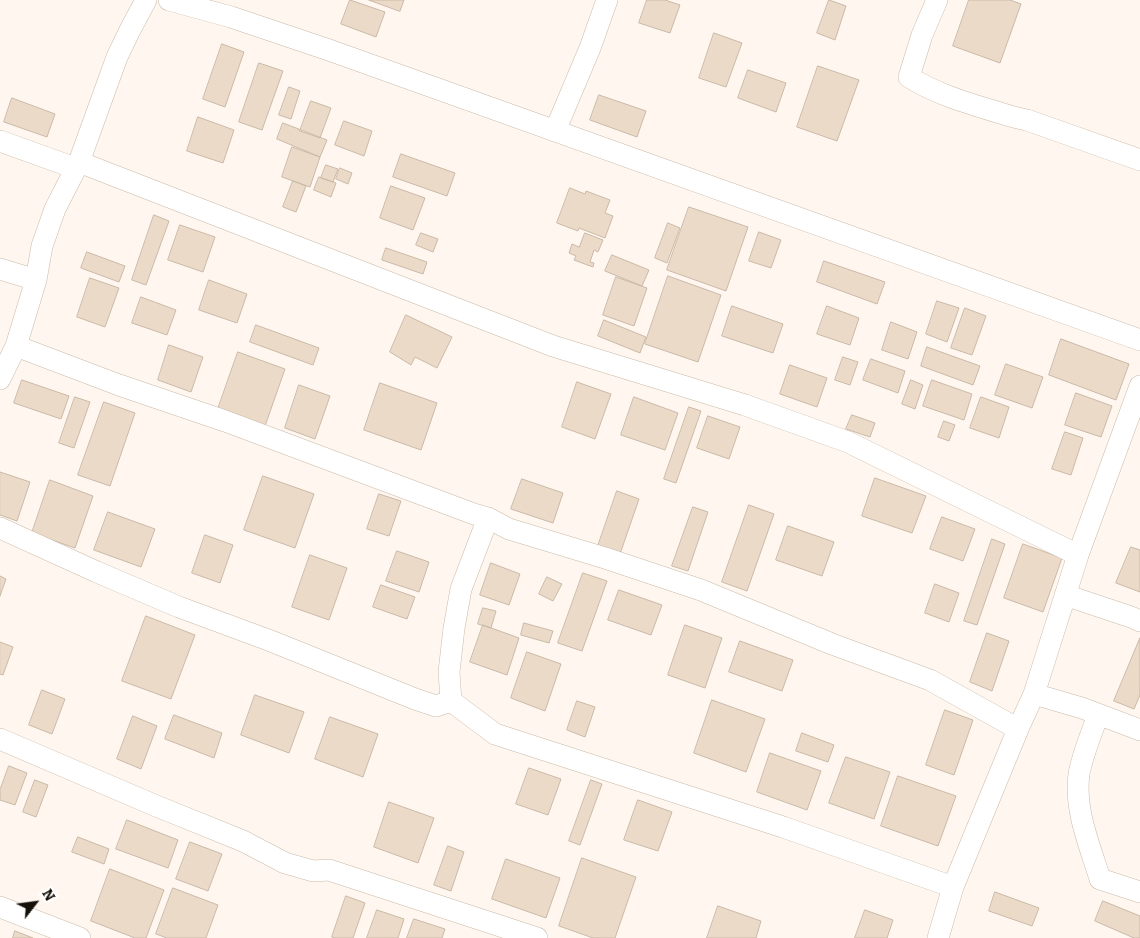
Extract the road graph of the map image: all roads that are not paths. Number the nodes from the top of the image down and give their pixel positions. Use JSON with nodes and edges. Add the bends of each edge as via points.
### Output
{"nodes":[{"id":1,"x":146,"y":0,"type":"edge"},
{"id":2,"x":169,"y":0,"type":"edge"},
{"id":3,"x":607,"y":0,"type":"edge"},
{"id":4,"x":937,"y":0,"type":"edge"},
{"id":5,"x":555,"y":131,"type":"junction"},
{"id":6,"x":0,"y":140,"type":"edge"},
{"id":7,"x":1140,"y":160,"type":"edge"},
{"id":8,"x":77,"y":165,"type":"junction"},
{"id":9,"x":0,"y":269,"type":"edge"},
{"id":10,"x":36,"y":280,"type":"junction"},
{"id":11,"x":1140,"y":340,"type":"edge"},
{"id":12,"x":16,"y":346,"type":"junction"},
{"id":13,"x":0,"y":379,"type":"edge"},
{"id":14,"x":1139,"y":391,"type":"edge"},
{"id":15,"x":488,"y":518,"type":"junction"},
{"id":16,"x":0,"y":528,"type":"edge"},
{"id":17,"x":1078,"y":555,"type":"junction"},
{"id":18,"x":1065,"y":595,"type":"junction"},
{"id":19,"x":1140,"y":621,"type":"edge"},
{"id":20,"x":1034,"y":694,"type":"junction"},
{"id":21,"x":451,"y":701,"type":"junction"},
{"id":22,"x":1098,"y":714,"type":"junction"},
{"id":23,"x":1018,"y":729,"type":"junction"},
{"id":24,"x":1140,"y":730,"type":"edge"},
{"id":25,"x":0,"y":739,"type":"edge"},
{"id":26,"x":953,"y":887,"type":"junction"},
{"id":27,"x":1140,"y":892,"type":"edge"},
{"id":28,"x":0,"y":907,"type":"edge"},
{"id":29,"x":80,"y":938,"type":"edge"},
{"id":30,"x":537,"y":938,"type":"edge"},
{"id":31,"x":938,"y":938,"type":"edge"}],
"edges":[{"from":1,"to":8,"type":"street","via":[[117,57]]},
{"from":2,"to":5,"type":"street","via":[[231,17]]},
{"from":3,"to":5,"type":"street"},
{"from":4,"to":7,"type":"street","via":[[909,77],[974,106],[1027,120]]},
{"from":5,"to":11,"type":"street"},
{"from":6,"to":8,"type":"street"},
{"from":8,"to":10,"type":"street","via":[[55,209],[42,246]]},
{"from":8,"to":17,"type":"street","via":[[553,346],[745,405],[848,442]]},
{"from":9,"to":10,"type":"street"},
{"from":10,"to":12,"type":"street"},
{"from":12,"to":13,"type":"street"},
{"from":12,"to":15,"type":"street"},
{"from":14,"to":17,"type":"street"},
{"from":15,"to":21,"type":"street","via":[[461,589],[450,672]]},
{"from":15,"to":23,"type":"street","via":[[509,529],[701,590],[930,680]]},
{"from":16,"to":21,"type":"street","via":[[179,607],[415,699],[436,706]]},
{"from":17,"to":18,"type":"street"},
{"from":18,"to":19,"type":"street"},
{"from":18,"to":20,"type":"street"},
{"from":20,"to":22,"type":"street"},
{"from":20,"to":23,"type":"street"},
{"from":21,"to":26,"type":"street","via":[[495,734],[783,827]]},
{"from":22,"to":24,"type":"street"},
{"from":22,"to":27,"type":"street","via":[[1079,773],[1078,801],[1100,879]]},
{"from":23,"to":26,"type":"street"},
{"from":25,"to":30,"type":"street","via":[[243,841],[285,863],[313,871],[329,870]]},
{"from":26,"to":31,"type":"street"},
{"from":28,"to":29,"type":"street"}]}
